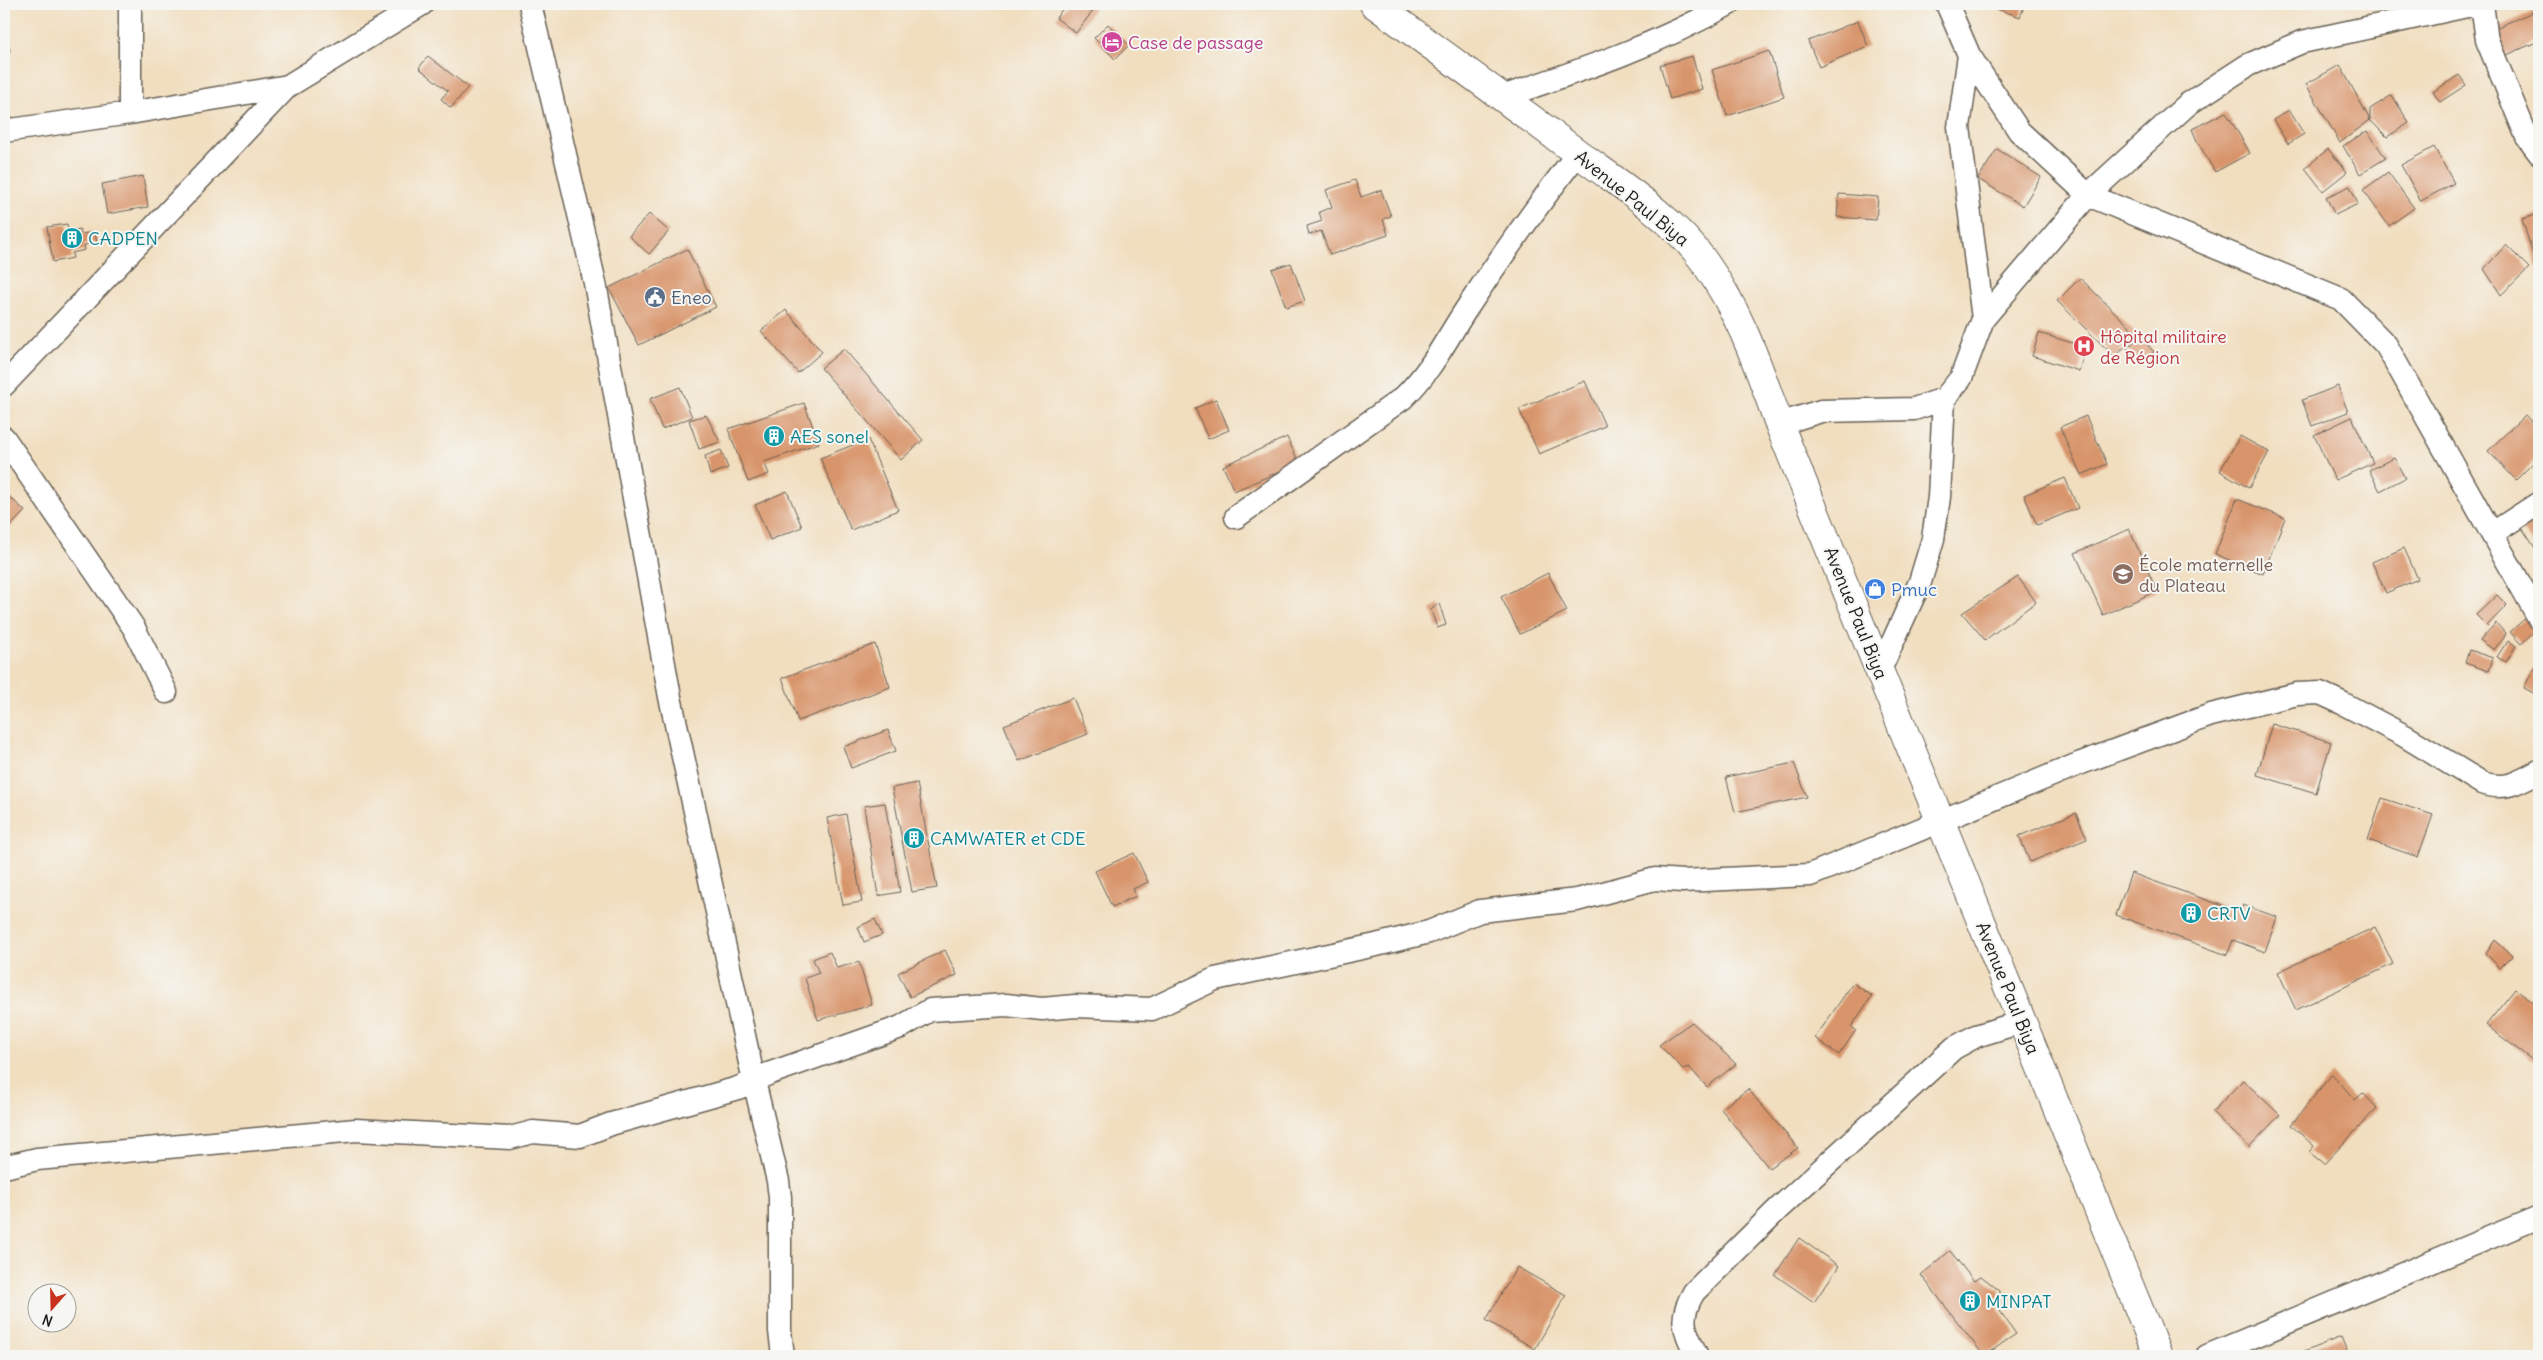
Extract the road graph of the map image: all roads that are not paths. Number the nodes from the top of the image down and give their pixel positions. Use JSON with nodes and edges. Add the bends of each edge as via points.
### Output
{"nodes":[{"id":1,"x":130,"y":4,"type":"edge"},
{"id":2,"x":422,"y":4,"type":"edge"},
{"id":3,"x":530,"y":4,"type":"edge"},
{"id":4,"x":1374,"y":4,"type":"edge"},
{"id":5,"x":1729,"y":4,"type":"edge"},
{"id":6,"x":1947,"y":4,"type":"edge"},
{"id":7,"x":2473,"y":5,"type":"edge"},
{"id":8,"x":1969,"y":55,"type":"junction"},
{"id":9,"x":288,"y":86,"type":"junction"},
{"id":10,"x":1502,"y":97,"type":"junction"},
{"id":11,"x":130,"y":114,"type":"junction"},
{"id":12,"x":4,"y":131,"type":"edge"},
{"id":13,"x":1578,"y":153,"type":"junction"},
{"id":14,"x":2539,"y":153,"type":"edge"},
{"id":15,"x":2088,"y":195,"type":"junction"},
{"id":16,"x":1983,"y":319,"type":"junction"},
{"id":17,"x":4,"y":385,"type":"edge"},
{"id":18,"x":1944,"y":399,"type":"junction"},
{"id":19,"x":1779,"y":424,"type":"junction"},
{"id":20,"x":4,"y":438,"type":"edge"},
{"id":21,"x":2539,"y":503,"type":"edge"},
{"id":22,"x":1236,"y":517,"type":"dead end"},
{"id":23,"x":2493,"y":534,"type":"junction"},
{"id":24,"x":2539,"y":618,"type":"edge"},
{"id":25,"x":1880,"y":672,"type":"junction"},
{"id":26,"x":166,"y":692,"type":"dead end"},
{"id":27,"x":2539,"y":770,"type":"edge"},
{"id":28,"x":1942,"y":821,"type":"junction"},
{"id":29,"x":2021,"y":1022,"type":"junction"},
{"id":30,"x":754,"y":1081,"type":"junction"},
{"id":31,"x":4,"y":1167,"type":"edge"},
{"id":32,"x":2539,"y":1217,"type":"edge"},
{"id":33,"x":783,"y":1356,"type":"edge"},
{"id":34,"x":1697,"y":1356,"type":"edge"},
{"id":35,"x":2158,"y":1356,"type":"edge"},
{"id":36,"x":2207,"y":1356,"type":"edge"}],
"edges":[{"from":1,"to":11,"type":"street"},
{"from":2,"to":9,"type":"street"},
{"from":3,"to":30,"type":"street","via":[[595,283],[670,697]]},
{"from":4,"to":10,"type":"main road","name":"Avenue Paul Biya"},
{"from":5,"to":10,"type":"street","via":[[1653,44]]},
{"from":6,"to":8,"type":"street"},
{"from":7,"to":14,"type":"street","via":[[2527,137]]},
{"from":7,"to":15,"type":"street","via":[[2302,42],[2248,64],[2188,104]]},
{"from":8,"to":15,"type":"street","via":[[2019,131]]},
{"from":8,"to":16,"type":"street","via":[[1959,127]]},
{"from":9,"to":11,"type":"street"},
{"from":9,"to":17,"type":"street"},
{"from":10,"to":13,"type":"main road","name":"Avenue Paul Biya"},
{"from":11,"to":12,"type":"street"},
{"from":13,"to":19,"type":"main road","name":"Avenue Paul Biya","via":[[1672,227],[1703,260],[1749,339]]},
{"from":13,"to":22,"type":"street","via":[[1519,232],[1465,310],[1429,372],[1417,385]]},
{"from":15,"to":16,"type":"street"},
{"from":15,"to":23,"type":"street","via":[[2341,299],[2386,345]]},
{"from":16,"to":18,"type":"street","via":[[1961,378]]},
{"from":18,"to":19,"type":"street","via":[[1914,408],[1821,412]]},
{"from":18,"to":25,"type":"street","via":[[1939,497],[1933,539],[1920,582]]},
{"from":19,"to":25,"type":"main road","name":"Avenue Paul Biya"},
{"from":20,"to":26,"type":"street","via":[[134,628]]},
{"from":21,"to":23,"type":"street"},
{"from":23,"to":24,"type":"street"},
{"from":25,"to":28,"type":"main road","name":"Avenue Paul Biya"},
{"from":27,"to":28,"type":"street","via":[[2496,788],[2342,703],[2320,693],[2297,694],[2211,715],[2081,763]]},
{"from":28,"to":29,"type":"main road","name":"Avenue Paul Biya"},
{"from":28,"to":30,"type":"street","via":[[1810,875],[1682,881],[1655,879],[1577,900],[1480,911],[1428,932],[1216,979],[1152,1009],[1075,1006],[1042,1009],[1006,1004],[930,1010],[893,1031]]},
{"from":29,"to":34,"type":"street","via":[[1976,1036],[1954,1048],[1777,1210],[1701,1285],[1685,1306],[1683,1319],[1685,1332]]},
{"from":29,"to":35,"type":"main road","name":"Avenue Paul Biya"},
{"from":30,"to":31,"type":"street","via":[[580,1136],[533,1132],[510,1138],[356,1130],[37,1159]]},
{"from":30,"to":33,"type":"street","via":[[780,1196],[780,1331]]},
{"from":32,"to":36,"type":"street"}]}
